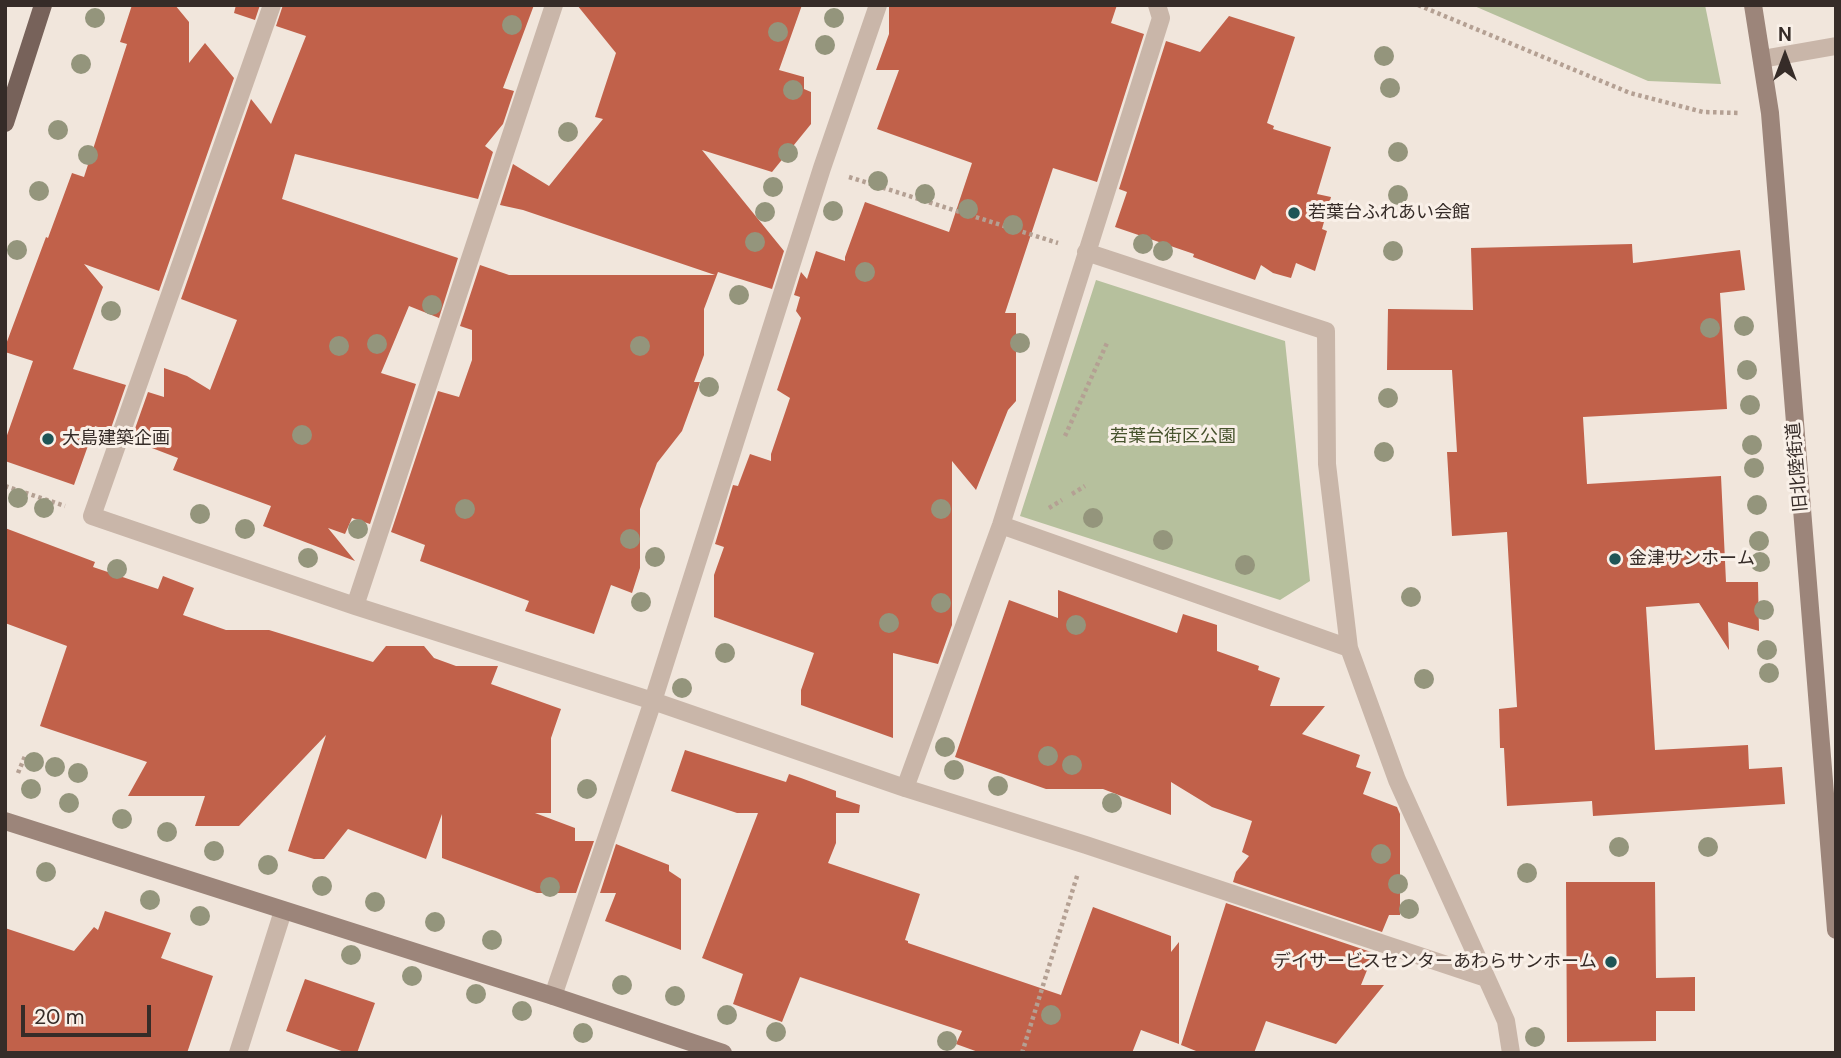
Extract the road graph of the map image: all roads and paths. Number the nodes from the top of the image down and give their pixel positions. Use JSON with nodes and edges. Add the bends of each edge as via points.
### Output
{"nodes":[{"id":1,"x":43,"y":5,"type":"edge"},
{"id":2,"x":272,"y":5,"type":"edge"},
{"id":3,"x":554,"y":5,"type":"edge"},
{"id":4,"x":877,"y":5,"type":"edge"},
{"id":5,"x":1157,"y":5,"type":"edge"},
{"id":6,"x":1418,"y":5,"type":"edge"},
{"id":7,"x":1753,"y":5,"type":"edge"},
{"id":8,"x":1836,"y":46,"type":"edge"},
{"id":9,"x":1762,"y":59,"type":"junction"},
{"id":10,"x":1770,"y":113,"type":"junction"},
{"id":11,"x":5,"y":123,"type":"edge"},
{"id":12,"x":822,"y":169,"type":"junction"},
{"id":13,"x":1086,"y":252,"type":"junction"},
{"id":14,"x":1107,"y":343,"type":"dead end"},
{"id":15,"x":1062,"y":442,"type":"dead end"},
{"id":16,"x":5,"y":486,"type":"edge"},
{"id":17,"x":1085,"y":486,"type":"dead end"},
{"id":18,"x":1072,"y":494,"type":"dead end"},
{"id":19,"x":1062,"y":500,"type":"dead end"},
{"id":20,"x":1045,"y":511,"type":"dead end"},
{"id":21,"x":92,"y":516,"type":"junction"},
{"id":22,"x":1001,"y":525,"type":"junction"},
{"id":23,"x":355,"y":606,"type":"junction"},
{"id":24,"x":1349,"y":648,"type":"junction"},
{"id":25,"x":653,"y":701,"type":"junction"},
{"id":26,"x":25,"y":756,"type":"dead end"},
{"id":27,"x":18,"y":773,"type":"dead end"},
{"id":28,"x":905,"y":788,"type":"junction"},
{"id":29,"x":5,"y":821,"type":"edge"},
{"id":30,"x":1086,"y":845,"type":"junction"},
{"id":31,"x":284,"y":911,"type":"junction"},
{"id":32,"x":1836,"y":930,"type":"edge"},
{"id":33,"x":1486,"y":978,"type":"junction"},
{"id":34,"x":553,"y":996,"type":"junction"},
{"id":35,"x":238,"y":1053,"type":"edge"},
{"id":36,"x":723,"y":1053,"type":"edge"},
{"id":37,"x":1023,"y":1053,"type":"edge"},
{"id":38,"x":1511,"y":1053,"type":"edge"}],
"edges":[{"from":1,"to":11,"type":"main road"},
{"from":2,"to":21,"type":"street"},
{"from":3,"to":23,"type":"street"},
{"from":4,"to":12,"type":"street"},
{"from":5,"to":13,"type":"street","via":[[1161,18]]},
{"from":6,"to":10,"type":"path","via":[[1630,93],[1703,112]]},
{"from":7,"to":9,"type":"street","name":"旧北陸街道"},
{"from":8,"to":9,"type":"street"},
{"from":9,"to":10,"type":"street","name":"旧北陸街道"},
{"from":10,"to":32,"type":"street","name":"旧北陸街道"},
{"from":12,"to":13,"type":"path"},
{"from":12,"to":25,"type":"street"},
{"from":13,"to":22,"type":"street"},
{"from":13,"to":24,"type":"street","via":[[1326,331],[1327,464]]},
{"from":14,"to":15,"type":"path"},
{"from":16,"to":21,"type":"path"},
{"from":17,"to":18,"type":"path"},
{"from":19,"to":20,"type":"path"},
{"from":21,"to":23,"type":"street"},
{"from":22,"to":24,"type":"street"},
{"from":22,"to":28,"type":"street"},
{"from":23,"to":25,"type":"street"},
{"from":24,"to":33,"type":"street","via":[[1397,780]]},
{"from":25,"to":28,"type":"street"},
{"from":25,"to":34,"type":"street"},
{"from":26,"to":27,"type":"path"},
{"from":28,"to":30,"type":"street"},
{"from":29,"to":31,"type":"street"},
{"from":30,"to":33,"type":"street"},
{"from":30,"to":37,"type":"path"},
{"from":31,"to":34,"type":"street"},
{"from":31,"to":35,"type":"street"},
{"from":33,"to":38,"type":"street","via":[[1506,1021]]},
{"from":34,"to":36,"type":"street"}]}
